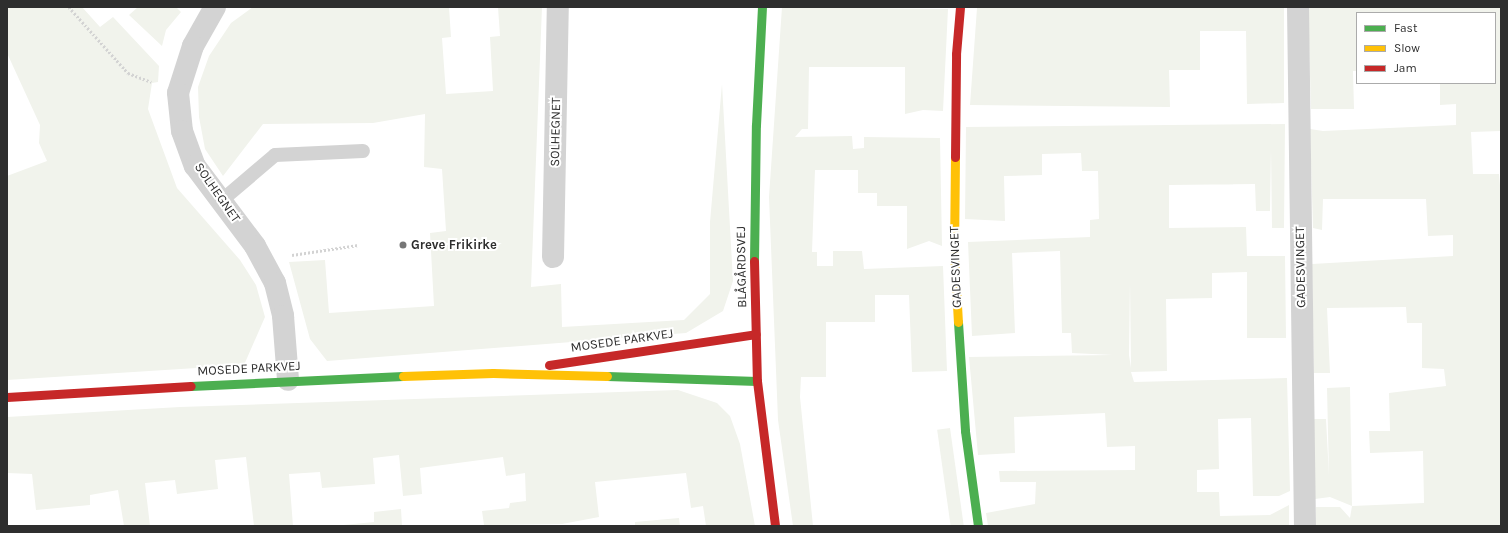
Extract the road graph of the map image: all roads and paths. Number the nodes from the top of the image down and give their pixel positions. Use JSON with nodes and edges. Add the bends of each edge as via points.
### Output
{"nodes":[{"id":1,"x":69,"y":7,"type":"edge"},
{"id":2,"x":215,"y":7,"type":"edge"},
{"id":3,"x":558,"y":7,"type":"edge"},
{"id":4,"x":762,"y":7,"type":"edge"},
{"id":5,"x":960,"y":7,"type":"edge"},
{"id":6,"x":1298,"y":7,"type":"edge"},
{"id":7,"x":178,"y":93,"type":"junction"},
{"id":8,"x":362,"y":151,"type":"dead end"},
{"id":9,"x":221,"y":201,"type":"junction"},
{"id":10,"x":358,"y":245,"type":"dead end"},
{"id":11,"x":553,"y":257,"type":"dead end"},
{"id":12,"x":262,"y":259,"type":"junction"},
{"id":13,"x":756,"y":334,"type":"junction"},
{"id":14,"x":493,"y":373,"type":"junction"},
{"id":15,"x":288,"y":380,"type":"junction"},
{"id":16,"x":757,"y":382,"type":"junction"},
{"id":17,"x":7,"y":397,"type":"edge"},
{"id":18,"x":775,"y":526,"type":"edge"},
{"id":19,"x":978,"y":526,"type":"edge"},
{"id":20,"x":1305,"y":526,"type":"edge"}],
"edges":[{"from":1,"to":7,"type":"path","via":[[128,73]]},
{"from":2,"to":7,"type":"street","name":"SOLHEGNET","via":[[193,46]]},
{"from":3,"to":11,"type":"street","name":"SOLHEGNET"},
{"from":4,"to":13,"type":"street","name":"BLÅGÅRDSVEJ","via":[[756,125]]},
{"from":5,"to":19,"type":"street","name":"GADESVINGET","via":[[956,54],[954,251],[965,431]]},
{"from":6,"to":20,"type":"street","name":"GADESVINGET"},
{"from":7,"to":9,"type":"street","name":"SOLHEGNET","via":[[182,131],[195,166]]},
{"from":8,"to":9,"type":"lane","via":[[275,156]]},
{"from":9,"to":12,"type":"street","name":"SOLHEGNET"},
{"from":10,"to":12,"type":"path"},
{"from":12,"to":15,"type":"street","name":"SOLHEGNET","via":[[274,283],[283,316]]},
{"from":13,"to":14,"type":"street","name":"MOSEDE PARKVEJ"},
{"from":13,"to":16,"type":"street","name":"BLÅGÅRDSVEJ"},
{"from":14,"to":15,"type":"street","name":"MOSEDE PARKVEJ"},
{"from":14,"to":16,"type":"street","name":"MOSEDE PARKVEJ"},
{"from":15,"to":17,"type":"street","name":"MOSEDE PARKVEJ"},
{"from":16,"to":18,"type":"street","name":"BLÅGÅRDSVEJ"}]}
